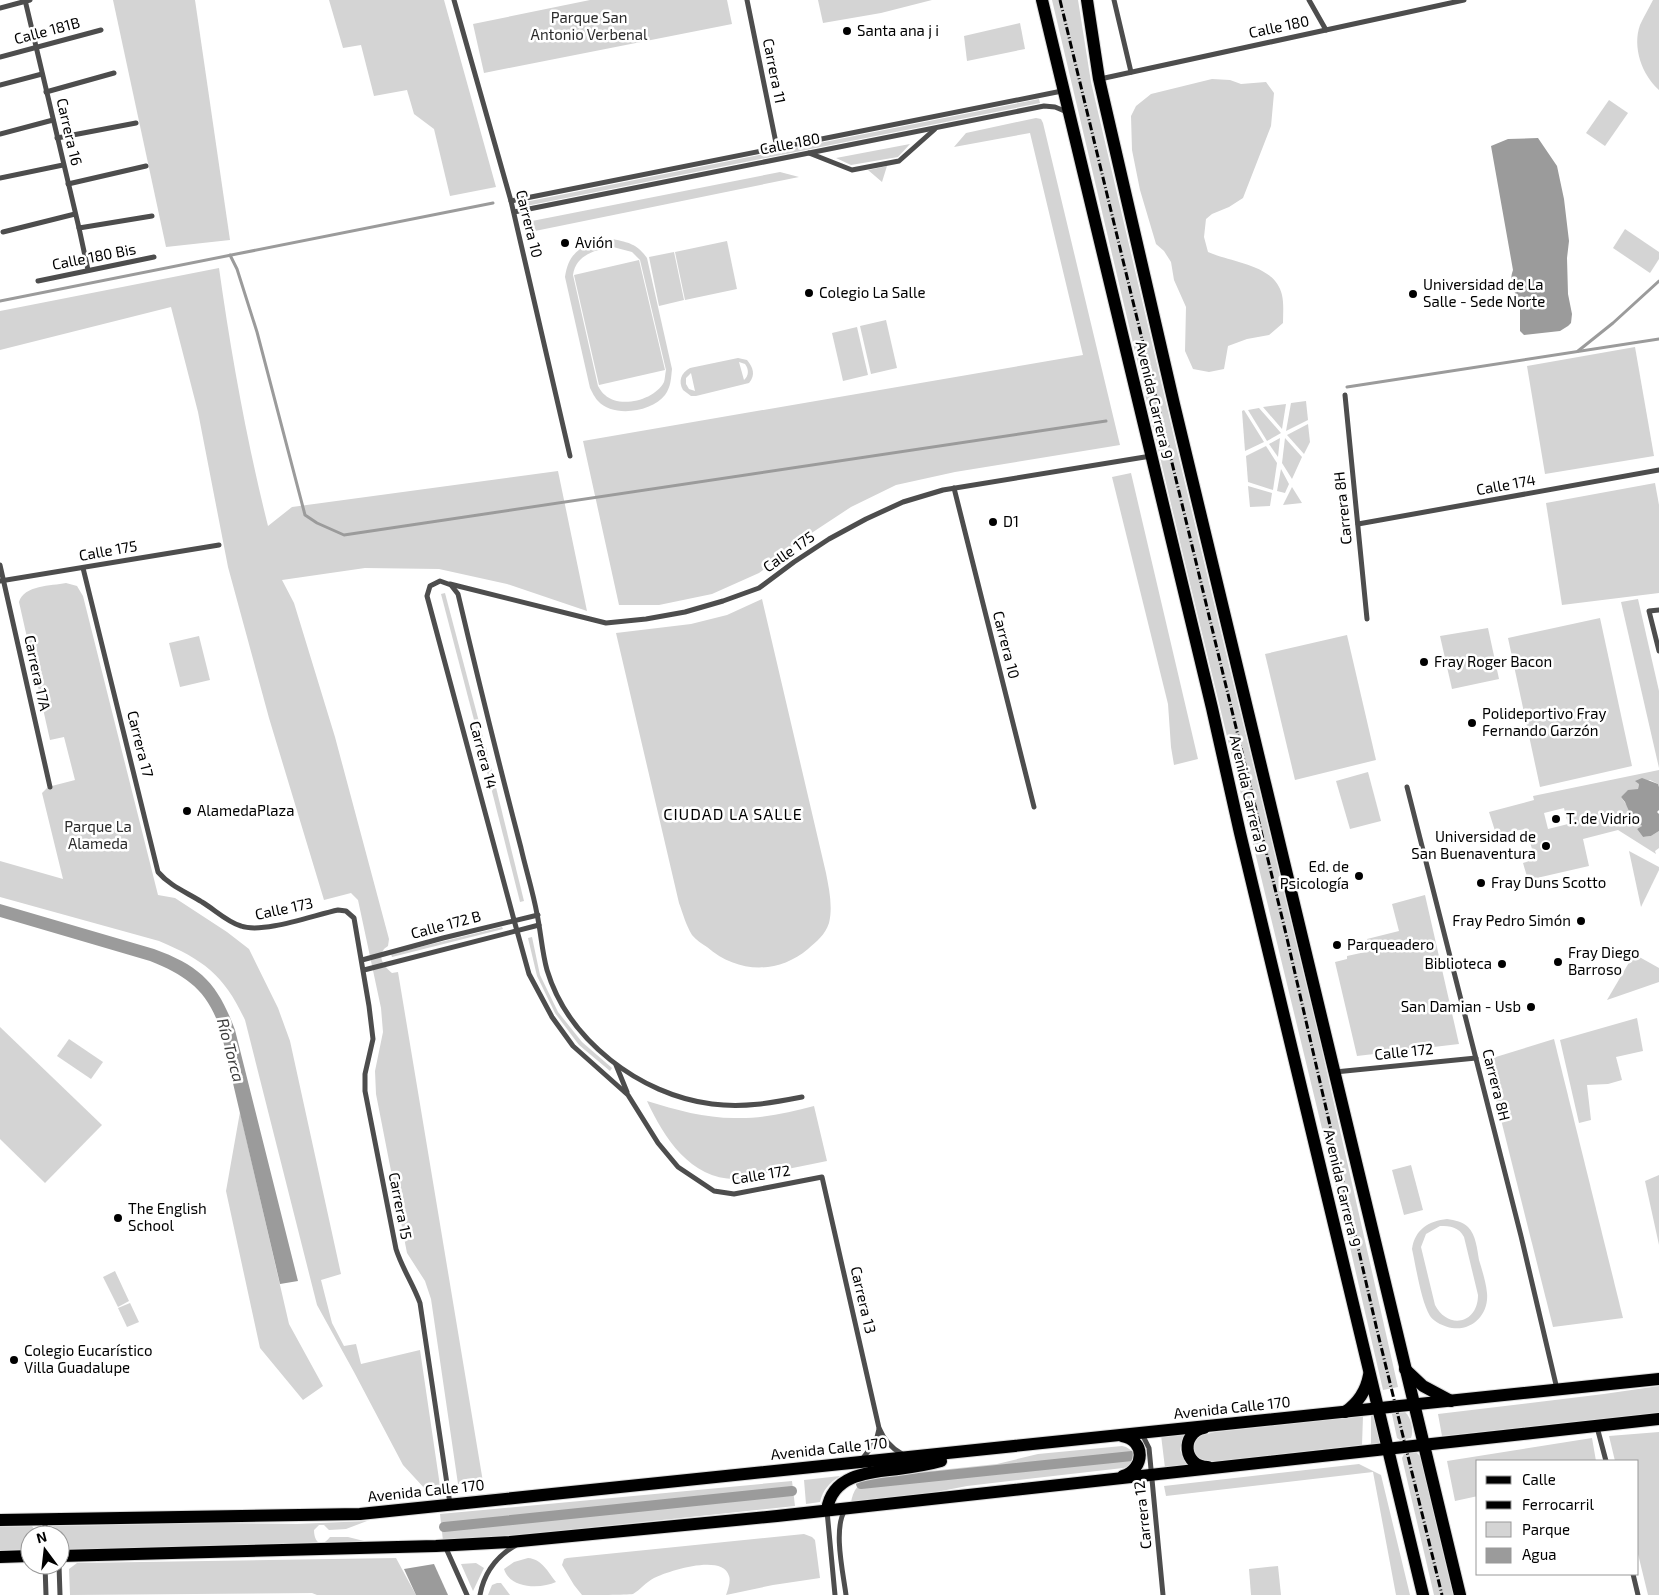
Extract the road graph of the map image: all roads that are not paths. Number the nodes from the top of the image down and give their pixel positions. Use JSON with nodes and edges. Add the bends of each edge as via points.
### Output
{"nodes":[{"id":1,"x":26,"y":0,"type":"edge"},
{"id":2,"x":454,"y":0,"type":"edge"},
{"id":3,"x":747,"y":0,"type":"edge"},
{"id":4,"x":1042,"y":0,"type":"edge"},
{"id":5,"x":1087,"y":0,"type":"edge"},
{"id":6,"x":1114,"y":0,"type":"edge"},
{"id":7,"x":1309,"y":0,"type":"edge"},
{"id":8,"x":1464,"y":0,"type":"edge"},
{"id":9,"x":0,"y":8,"type":"edge"},
{"id":10,"x":101,"y":30,"type":"dead end"},
{"id":11,"x":1326,"y":30,"type":"junction"},
{"id":12,"x":36,"y":47,"type":"junction"},
{"id":13,"x":0,"y":57,"type":"edge"},
{"id":14,"x":1131,"y":72,"type":"junction"},
{"id":15,"x":114,"y":73,"type":"dead end"},
{"id":16,"x":42,"y":74,"type":"junction"},
{"id":17,"x":1099,"y":79,"type":"junction"},
{"id":18,"x":0,"y":85,"type":"edge"},
{"id":19,"x":1064,"y":90,"type":"junction"},
{"id":20,"x":46,"y":92,"type":"junction"},
{"id":21,"x":1070,"y":114,"type":"junction"},
{"id":22,"x":53,"y":120,"type":"junction"},
{"id":23,"x":136,"y":123,"type":"dead end"},
{"id":24,"x":936,"y":128,"type":"junction"},
{"id":25,"x":0,"y":134,"type":"edge"},
{"id":26,"x":57,"y":138,"type":"junction"},
{"id":27,"x":777,"y":148,"type":"junction"},
{"id":28,"x":809,"y":153,"type":"junction"},
{"id":29,"x":63,"y":165,"type":"junction"},
{"id":30,"x":146,"y":166,"type":"dead end"},
{"id":31,"x":0,"y":178,"type":"edge"},
{"id":32,"x":68,"y":184,"type":"junction"},
{"id":33,"x":511,"y":201,"type":"junction"},
{"id":34,"x":514,"y":212,"type":"junction"},
{"id":35,"x":75,"y":214,"type":"junction"},
{"id":36,"x":152,"y":216,"type":"dead end"},
{"id":37,"x":79,"y":228,"type":"junction"},
{"id":38,"x":3,"y":232,"type":"dead end"},
{"id":39,"x":154,"y":258,"type":"dead end"},
{"id":40,"x":88,"y":270,"type":"junction"},
{"id":41,"x":38,"y":281,"type":"dead end"},
{"id":42,"x":1345,"y":396,"type":"dead end"},
{"id":43,"x":570,"y":456,"type":"dead end"},
{"id":44,"x":1150,"y":456,"type":"junction"},
{"id":45,"x":1659,"y":470,"type":"edge"},
{"id":46,"x":954,"y":488,"type":"junction"},
{"id":47,"x":1358,"y":524,"type":"junction"},
{"id":48,"x":219,"y":545,"type":"dead end"},
{"id":49,"x":0,"y":565,"type":"edge"},
{"id":50,"x":83,"y":568,"type":"junction"},
{"id":51,"x":2,"y":580,"type":"edge"},
{"id":52,"x":440,"y":581,"type":"junction"},
{"id":53,"x":1659,"y":610,"type":"edge"},
{"id":54,"x":1367,"y":619,"type":"dead end"},
{"id":55,"x":1659,"y":651,"type":"edge"},
{"id":56,"x":50,"y":786,"type":"dead end"},
{"id":57,"x":1406,"y":787,"type":"dead end"},
{"id":58,"x":1034,"y":807,"type":"dead end"},
{"id":59,"x":203,"y":902,"type":"joint"},
{"id":60,"x":346,"y":911,"type":"joint"},
{"id":61,"x":538,"y":915,"type":"junction"},
{"id":62,"x":514,"y":920,"type":"junction"},
{"id":63,"x":539,"y":925,"type":"junction"},
{"id":64,"x":517,"y":930,"type":"junction"},
{"id":65,"x":362,"y":960,"type":"junction"},
{"id":66,"x":364,"y":970,"type":"junction"},
{"id":67,"x":1476,"y":1058,"type":"junction"},
{"id":68,"x":616,"y":1064,"type":"junction"},
{"id":69,"x":1335,"y":1072,"type":"junction"},
{"id":70,"x":628,"y":1095,"type":"junction"},
{"id":71,"x":802,"y":1097,"type":"dead end"},
{"id":72,"x":822,"y":1177,"type":"joint"},
{"id":73,"x":1405,"y":1369,"type":"junction"},
{"id":74,"x":1370,"y":1373,"type":"junction"},
{"id":75,"x":1659,"y":1379,"type":"edge"},
{"id":76,"x":1558,"y":1390,"type":"junction"},
{"id":77,"x":1451,"y":1401,"type":"junction"},
{"id":78,"x":1414,"y":1405,"type":"junction"},
{"id":79,"x":1378,"y":1409,"type":"junction"},
{"id":80,"x":1345,"y":1412,"type":"junction"},
{"id":81,"x":1659,"y":1419,"type":"edge"},
{"id":82,"x":1597,"y":1426,"type":"junction"},
{"id":83,"x":1211,"y":1427,"type":"junction"},
{"id":84,"x":879,"y":1428,"type":"junction"},
{"id":85,"x":1142,"y":1434,"type":"junction"},
{"id":86,"x":1120,"y":1436,"type":"junction"},
{"id":87,"x":1424,"y":1445,"type":"junction"},
{"id":88,"x":997,"y":1448,"type":"junction"},
{"id":89,"x":1388,"y":1449,"type":"junction"},
{"id":90,"x":910,"y":1457,"type":"junction"},
{"id":91,"x":1606,"y":1460,"type":"edge"},
{"id":92,"x":858,"y":1463,"type":"junction"},
{"id":93,"x":1220,"y":1467,"type":"junction"},
{"id":94,"x":1152,"y":1474,"type":"junction"},
{"id":95,"x":1115,"y":1478,"type":"junction"},
{"id":96,"x":450,"y":1505,"type":"junction"},
{"id":97,"x":846,"y":1508,"type":"junction"},
{"id":98,"x":827,"y":1510,"type":"junction"},
{"id":99,"x":0,"y":1520,"type":"edge"},
{"id":100,"x":45,"y":1520,"type":"junction"},
{"id":101,"x":45,"y":1525,"type":"edge"},
{"id":102,"x":525,"y":1541,"type":"junction"},
{"id":103,"x":445,"y":1546,"type":"junction"},
{"id":104,"x":20,"y":1556,"type":"edge"},
{"id":105,"x":70,"y":1556,"type":"edge"},
{"id":106,"x":0,"y":1557,"type":"edge"},
{"id":107,"x":45,"y":1575,"type":"edge"},
{"id":108,"x":60,"y":1575,"type":"edge"},
{"id":109,"x":1633,"y":1575,"type":"edge"},
{"id":110,"x":46,"y":1595,"type":"edge"},
{"id":111,"x":60,"y":1595,"type":"edge"},
{"id":112,"x":467,"y":1595,"type":"edge"},
{"id":113,"x":480,"y":1595,"type":"edge"},
{"id":114,"x":836,"y":1595,"type":"edge"},
{"id":115,"x":846,"y":1595,"type":"edge"},
{"id":116,"x":1163,"y":1595,"type":"edge"},
{"id":117,"x":1423,"y":1595,"type":"edge"},
{"id":118,"x":1460,"y":1595,"type":"edge"},
{"id":119,"x":1638,"y":1595,"type":"edge"}],
"edges":[{"from":1,"to":9,"type":"street"},
{"from":1,"to":12,"type":"street","name":"Carrera 16"},
{"from":2,"to":33,"type":"street","name":"Carrera 10"},
{"from":3,"to":27,"type":"street","name":"Carrera 11"},
{"from":4,"to":19,"type":"main road","name":"Avenida Carrera 9"},
{"from":5,"to":17,"type":"main road","name":"Avenida Carrera 9"},
{"from":6,"to":14,"type":"street"},
{"from":7,"to":11,"type":"street"},
{"from":8,"to":11,"type":"street","name":"Calle 180"},
{"from":10,"to":12,"type":"street","name":"Calle 181B"},
{"from":11,"to":14,"type":"street","name":"Calle 180"},
{"from":12,"to":13,"type":"street","name":"Calle 181B"},
{"from":12,"to":16,"type":"street","name":"Carrera 16"},
{"from":14,"to":17,"type":"street","name":"Calle 180"},
{"from":15,"to":20,"type":"street"},
{"from":16,"to":18,"type":"street"},
{"from":16,"to":20,"type":"street","name":"Carrera 16"},
{"from":17,"to":69,"type":"main road","name":"Avenida Carrera 9"},
{"from":19,"to":21,"type":"main road","name":"Avenida Carrera 9"},
{"from":19,"to":27,"type":"street","name":"Calle 180"},
{"from":20,"to":22,"type":"street","name":"Carrera 16"},
{"from":21,"to":24,"type":"street","name":"Calle 180","via":[[1044,106]]},
{"from":21,"to":44,"type":"main road","name":"Avenida Carrera 9"},
{"from":22,"to":25,"type":"street"},
{"from":22,"to":26,"type":"street","name":"Carrera 16"},
{"from":23,"to":26,"type":"street"},
{"from":24,"to":28,"type":"street","name":"Calle 180"},
{"from":24,"to":28,"type":"street","via":[[900,161],[852,170]]},
{"from":26,"to":29,"type":"street","name":"Carrera 16"},
{"from":27,"to":33,"type":"street","name":"Calle 180"},
{"from":28,"to":34,"type":"street","name":"Calle 180"},
{"from":29,"to":31,"type":"street"},
{"from":29,"to":32,"type":"street","name":"Carrera 16"},
{"from":30,"to":32,"type":"street"},
{"from":32,"to":35,"type":"street","name":"Carrera 16"},
{"from":33,"to":34,"type":"street","name":"Carrera 10"},
{"from":34,"to":43,"type":"street","name":"Carrera 10"},
{"from":35,"to":37,"type":"street","name":"Carrera 16"},
{"from":35,"to":38,"type":"street"},
{"from":36,"to":37,"type":"street"},
{"from":37,"to":40,"type":"street","name":"Carrera 16"},
{"from":39,"to":40,"type":"street","name":"Calle 180 Bis"},
{"from":40,"to":41,"type":"street","name":"Calle 180 Bis"},
{"from":42,"to":47,"type":"street","name":"Carrera 8H"},
{"from":44,"to":46,"type":"street","name":"Calle 175"},
{"from":44,"to":74,"type":"main road","name":"Avenida Carrera 9"},
{"from":45,"to":47,"type":"street","name":"Calle 174"},
{"from":46,"to":52,"type":"street","name":"Calle 175","via":[[903,502],[866,519],[794,562],[760,588],[685,612],[606,623]]},
{"from":46,"to":58,"type":"street","name":"Carrera 10"},
{"from":47,"to":54,"type":"street","name":"Carrera 8H"},
{"from":48,"to":50,"type":"street","name":"Calle 175"},
{"from":49,"to":51,"type":"street","name":"Carrera 17A"},
{"from":50,"to":51,"type":"street","name":"Calle 175"},
{"from":50,"to":59,"type":"street","name":"Carrera 17","via":[[158,872],[167,882]]},
{"from":51,"to":56,"type":"street","name":"Carrera 17A"},
{"from":52,"to":61,"type":"street","via":[[451,585],[458,594]]},
{"from":52,"to":62,"type":"street","name":"Carrera 14","via":[[430,586],[427,596]]},
{"from":53,"to":55,"type":"street","via":[[1650,611]]},
{"from":57,"to":67,"type":"street","name":"Carrera 8H"},
{"from":59,"to":60,"type":"street","name":"Calle 173","via":[[239,926],[250,928],[265,928],[338,910]]},
{"from":60,"to":65,"type":"street","name":"Carrera 15","via":[[354,918]]},
{"from":61,"to":62,"type":"street","name":"Calle 172 B"},
{"from":61,"to":63,"type":"street"},
{"from":62,"to":64,"type":"street","name":"Carrera 14"},
{"from":62,"to":65,"type":"street","name":"Calle 172 B"},
{"from":63,"to":64,"type":"street","name":"Calle 172 B"},
{"from":63,"to":68,"type":"street","via":[[548,971],[563,1008],[591,1043]]},
{"from":64,"to":66,"type":"street","name":"Calle 172 B"},
{"from":64,"to":70,"type":"street","name":"Carrera 14","via":[[530,974],[552,1016],[573,1046]]},
{"from":65,"to":66,"type":"street","name":"Carrera 15"},
{"from":66,"to":96,"type":"street","name":"Carrera 15","via":[[373,1039],[365,1074],[365,1091],[396,1249],[420,1302]]},
{"from":67,"to":69,"type":"street","name":"Calle 172"},
{"from":67,"to":76,"type":"street","name":"Carrera 8H"},
{"from":68,"to":70,"type":"street"},
{"from":68,"to":71,"type":"street","via":[[667,1093],[711,1104],[757,1106]]},
{"from":69,"to":73,"type":"main road","name":"Avenida Carrera 9"},
{"from":70,"to":72,"type":"street","name":"Calle 172","via":[[678,1168],[714,1191],[734,1194]]},
{"from":72,"to":84,"type":"street","name":"Carrera 13"},
{"from":73,"to":77,"type":"main road","via":[[1423,1386]]},
{"from":73,"to":78,"type":"main road","name":"Avenida Carrera 9"},
{"from":74,"to":79,"type":"main road","name":"Avenida Carrera 9"},
{"from":74,"to":80,"type":"main road","via":[[1363,1394]]},
{"from":75,"to":76,"type":"main road","name":"Avenida Calle 170"},
{"from":76,"to":77,"type":"main road","name":"Avenida Calle 170"},
{"from":77,"to":78,"type":"main road","name":"Avenida Calle 170"},
{"from":78,"to":79,"type":"main road","name":"Avenida Calle 170"},
{"from":78,"to":87,"type":"main road","name":"Avenida Carrera 9"},
{"from":79,"to":80,"type":"main road","name":"Avenida Calle 170"},
{"from":79,"to":89,"type":"main road","name":"Avenida Carrera 9"},
{"from":80,"to":83,"type":"main road","name":"Avenida Calle 170"},
{"from":81,"to":82,"type":"main road"},
{"from":82,"to":87,"type":"main road"},
{"from":82,"to":91,"type":"street"},
{"from":83,"to":85,"type":"main road","name":"Avenida Calle 170"},
{"from":83,"to":93,"type":"main road","via":[[1199,1429],[1190,1436],[1188,1453],[1198,1466]]},
{"from":84,"to":90,"type":"street","name":"Carrera 13","via":[[893,1448]]},
{"from":84,"to":92,"type":"street","via":[[876,1441]]},
{"from":85,"to":86,"type":"main road","name":"Avenida Calle 170"},
{"from":85,"to":94,"type":"street","name":"Carrera 12","via":[[1149,1448]]},
{"from":86,"to":88,"type":"main road","name":"Avenida Calle 170"},
{"from":86,"to":95,"type":"main road","via":[[1137,1446],[1140,1459],[1132,1471]]},
{"from":87,"to":89,"type":"main road"},
{"from":87,"to":118,"type":"main road","name":"Avenida Carrera 9"},
{"from":88,"to":90,"type":"main road","name":"Avenida Calle 170"},
{"from":88,"to":98,"type":"main road","via":[[851,1478],[834,1492]]},
{"from":89,"to":93,"type":"main road"},
{"from":89,"to":117,"type":"main road","name":"Avenida Carrera 9"},
{"from":90,"to":92,"type":"main road","name":"Avenida Calle 170"},
{"from":92,"to":96,"type":"main road","name":"Avenida Calle 170"},
{"from":93,"to":94,"type":"main road"},
{"from":94,"to":95,"type":"main road"},
{"from":94,"to":116,"type":"street","name":"Carrera 12"},
{"from":95,"to":97,"type":"main road"},
{"from":96,"to":100,"type":"main road","name":"Avenida Calle 170","via":[[334,1516]]},
{"from":97,"to":98,"type":"main road"},
{"from":97,"to":115,"type":"street","via":[[839,1533]]},
{"from":98,"to":102,"type":"main road"},
{"from":98,"to":114,"type":"street"},
{"from":99,"to":100,"type":"main road","name":"Avenida Calle 170"},
{"from":100,"to":101,"type":"street"},
{"from":102,"to":103,"type":"main road"},
{"from":102,"to":113,"type":"street","via":[[497,1559],[486,1575]]},
{"from":103,"to":105,"type":"main road"},
{"from":103,"to":112,"type":"street"},
{"from":104,"to":106,"type":"main road"},
{"from":107,"to":110,"type":"street"},
{"from":108,"to":111,"type":"street"},
{"from":109,"to":119,"type":"street"}]}
